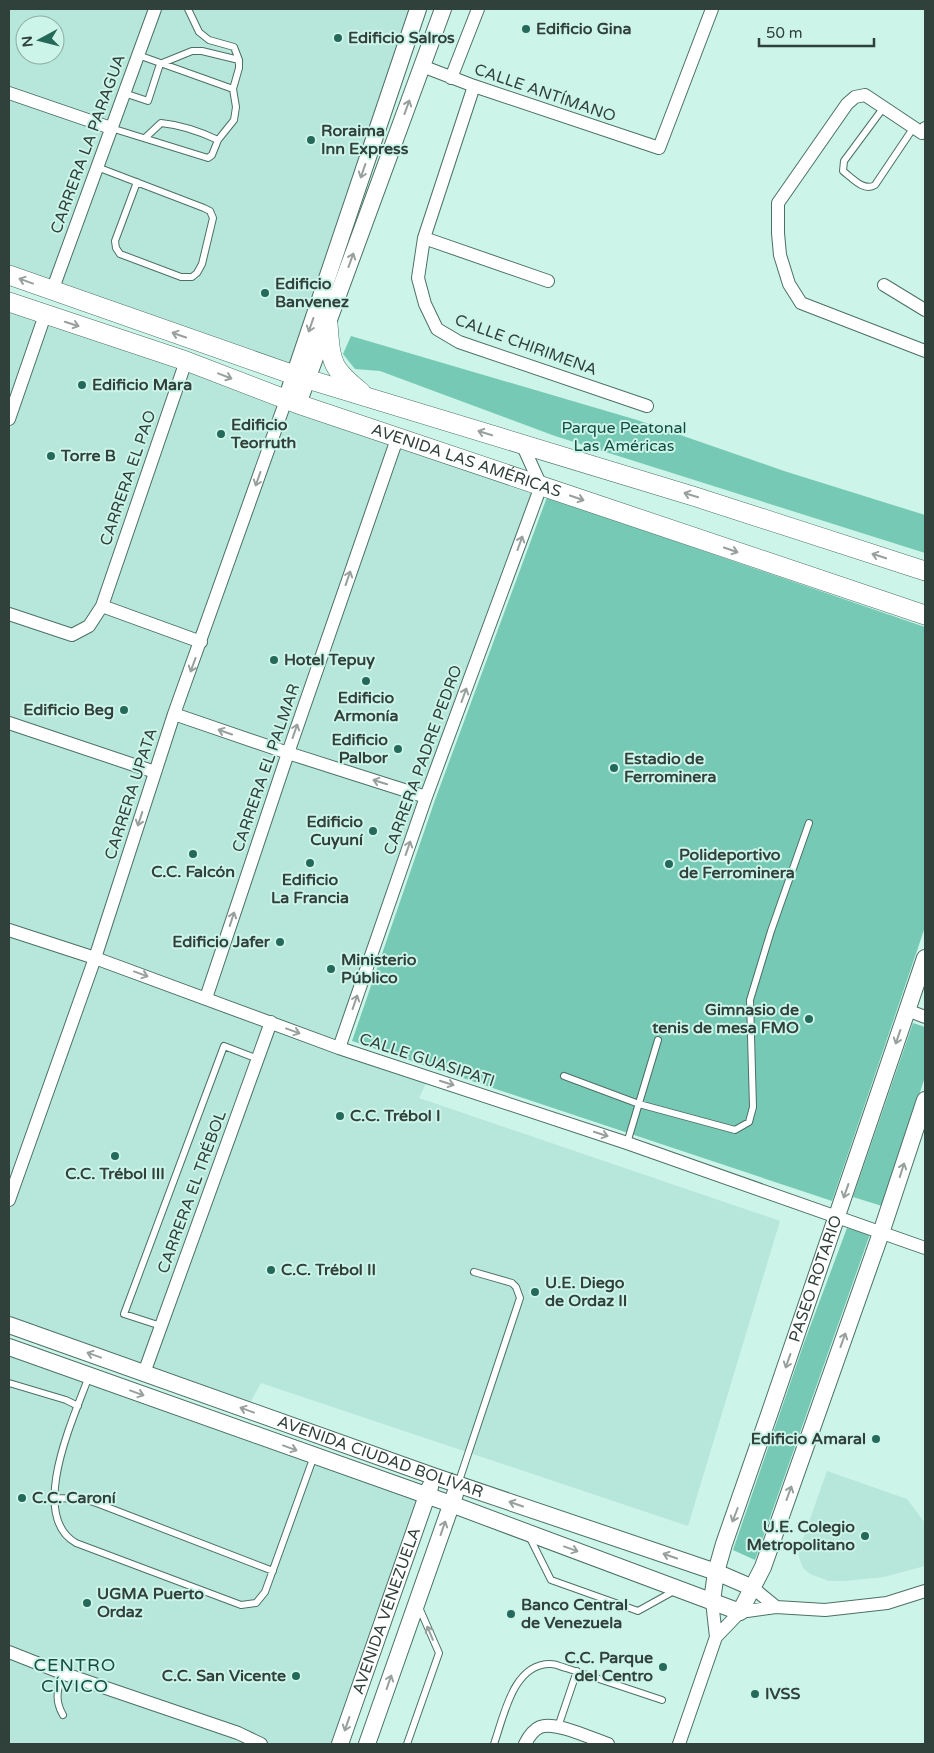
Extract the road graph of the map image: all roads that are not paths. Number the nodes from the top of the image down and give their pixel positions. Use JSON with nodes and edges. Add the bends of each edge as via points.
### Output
{"nodes":[{"id":1,"x":155,"y":9,"type":"edge"},
{"id":2,"x":188,"y":9,"type":"edge"},
{"id":3,"x":418,"y":9,"type":"edge"},
{"id":4,"x":442,"y":9,"type":"edge"},
{"id":5,"x":478,"y":9,"type":"edge"},
{"id":6,"x":712,"y":9,"type":"edge"},
{"id":7,"x":138,"y":55,"type":"junction"},
{"id":8,"x":239,"y":60,"type":"junction"},
{"id":9,"x":160,"y":64,"type":"junction"},
{"id":10,"x":422,"y":66,"type":"junction"},
{"id":11,"x":452,"y":78,"type":"junction"},
{"id":12,"x":474,"y":86,"type":"junction"},
{"id":13,"x":233,"y":89,"type":"junction"},
{"id":14,"x":9,"y":93,"type":"edge"},
{"id":15,"x":124,"y":93,"type":"junction"},
{"id":16,"x":884,"y":107,"type":"junction"},
{"id":17,"x":111,"y":128,"type":"junction"},
{"id":18,"x":920,"y":128,"type":"edge"},
{"id":19,"x":145,"y":138,"type":"junction"},
{"id":20,"x":218,"y":140,"type":"junction"},
{"id":21,"x":97,"y":167,"type":"junction"},
{"id":22,"x":137,"y":182,"type":"junction"},
{"id":23,"x":424,"y":238,"type":"junction"},
{"id":24,"x":9,"y":275,"type":"edge"},
{"id":25,"x":548,"y":281,"type":"dead end"},
{"id":26,"x":884,"y":285,"type":"dead end"},
{"id":27,"x":52,"y":291,"type":"junction"},
{"id":28,"x":9,"y":302,"type":"edge"},
{"id":29,"x":925,"y":310,"type":"edge"},
{"id":30,"x":45,"y":315,"type":"junction"},
{"id":31,"x":328,"y":324,"type":"junction"},
{"id":32,"x":925,"y":351,"type":"edge"},
{"id":33,"x":186,"y":361,"type":"junction"},
{"id":34,"x":301,"y":377,"type":"junction"},
{"id":35,"x":368,"y":398,"type":"junction"},
{"id":36,"x":292,"y":402,"type":"junction"},
{"id":37,"x":647,"y":406,"type":"dead end"},
{"id":38,"x":9,"y":420,"type":"edge"},
{"id":39,"x":398,"y":436,"type":"junction"},
{"id":40,"x":522,"y":444,"type":"junction"},
{"id":41,"x":541,"y":486,"type":"junction"},
{"id":42,"x":925,"y":571,"type":"edge"},
{"id":43,"x":102,"y":606,"type":"junction"},
{"id":44,"x":9,"y":614,"type":"edge"},
{"id":45,"x":925,"y":615,"type":"edge"},
{"id":46,"x":201,"y":642,"type":"junction"},
{"id":47,"x":174,"y":714,"type":"junction"},
{"id":48,"x":9,"y":723,"type":"edge"},
{"id":49,"x":288,"y":753,"type":"junction"},
{"id":50,"x":155,"y":772,"type":"junction"},
{"id":51,"x":426,"y":796,"type":"junction"},
{"id":52,"x":809,"y":823,"type":"dead end"},
{"id":53,"x":9,"y":930,"type":"edge"},
{"id":54,"x":95,"y":958,"type":"junction"},
{"id":55,"x":925,"y":958,"type":"edge"},
{"id":56,"x":206,"y":998,"type":"junction"},
{"id":57,"x":907,"y":1010,"type":"junction"},
{"id":58,"x":925,"y":1017,"type":"edge"},
{"id":59,"x":271,"y":1022,"type":"junction"},
{"id":60,"x":658,"y":1040,"type":"dead end"},
{"id":61,"x":339,"y":1048,"type":"junction"},
{"id":62,"x":258,"y":1059,"type":"junction"},
{"id":63,"x":564,"y":1076,"type":"dead end"},
{"id":64,"x":925,"y":1100,"type":"edge"},
{"id":65,"x":639,"y":1104,"type":"junction"},
{"id":66,"x":627,"y":1143,"type":"junction"},
{"id":67,"x":9,"y":1200,"type":"edge"},
{"id":68,"x":837,"y":1216,"type":"junction"},
{"id":69,"x":881,"y":1233,"type":"junction"},
{"id":70,"x":925,"y":1248,"type":"edge"},
{"id":71,"x":474,"y":1272,"type":"dead end"},
{"id":72,"x":9,"y":1325,"type":"edge"},
{"id":73,"x":161,"y":1326,"type":"junction"},
{"id":74,"x":9,"y":1347,"type":"edge"},
{"id":75,"x":144,"y":1373,"type":"junction"},
{"id":76,"x":89,"y":1376,"type":"junction"},
{"id":77,"x":9,"y":1383,"type":"edge"},
{"id":78,"x":78,"y":1406,"type":"junction"},
{"id":79,"x":314,"y":1456,"type":"junction"},
{"id":80,"x":433,"y":1476,"type":"junction"},
{"id":81,"x":458,"y":1484,"type":"junction"},
{"id":82,"x":426,"y":1496,"type":"junction"},
{"id":83,"x":54,"y":1498,"type":"junction"},
{"id":84,"x":451,"y":1504,"type":"junction"},
{"id":85,"x":527,"y":1533,"type":"junction"},
{"id":86,"x":272,"y":1571,"type":"junction"},
{"id":87,"x":716,"y":1572,"type":"junction"},
{"id":88,"x":678,"y":1588,"type":"junction"},
{"id":89,"x":753,"y":1588,"type":"junction"},
{"id":90,"x":925,"y":1591,"type":"edge"},
{"id":91,"x":712,"y":1601,"type":"junction"},
{"id":92,"x":417,"y":1602,"type":"junction"},
{"id":93,"x":776,"y":1607,"type":"junction"},
{"id":94,"x":740,"y":1612,"type":"junction"},
{"id":95,"x":716,"y":1637,"type":"junction"},
{"id":96,"x":9,"y":1652,"type":"edge"},
{"id":97,"x":577,"y":1671,"type":"junction"},
{"id":98,"x":62,"y":1673,"type":"junction"},
{"id":99,"x":662,"y":1700,"type":"dead end"},
{"id":100,"x":63,"y":1715,"type":"dead end"},
{"id":101,"x":558,"y":1727,"type":"junction"},
{"id":102,"x":261,"y":1744,"type":"edge"},
{"id":103,"x":340,"y":1744,"type":"edge"},
{"id":104,"x":368,"y":1744,"type":"edge"},
{"id":105,"x":407,"y":1744,"type":"edge"},
{"id":106,"x":494,"y":1744,"type":"edge"},
{"id":107,"x":525,"y":1744,"type":"edge"},
{"id":108,"x":608,"y":1744,"type":"edge"},
{"id":109,"x":679,"y":1744,"type":"edge"}],
"edges":[{"from":1,"to":7,"type":"street","name":"CARRERA LA PARAGUA"},
{"from":2,"to":8,"type":"lane","via":[[199,32],[209,40],[234,47]]},
{"from":3,"to":34,"type":"street","one_way":true},
{"from":4,"to":10,"type":"street"},
{"from":5,"to":11,"type":"street"},
{"from":6,"to":12,"type":"street","name":"CALLE ANTÍMANO","via":[[659,148]]},
{"from":7,"to":9,"type":"lane"},
{"from":7,"to":15,"type":"street","name":"CARRERA LA PARAGUA"},
{"from":8,"to":9,"type":"lane","via":[[192,51]]},
{"from":8,"to":13,"type":"lane","via":[[240,68]]},
{"from":9,"to":13,"type":"lane"},
{"from":9,"to":15,"type":"lane","via":[[148,101]]},
{"from":10,"to":11,"type":"street","name":"CALLE ANTÍMANO"},
{"from":31,"to":10,"type":"street","one_way":true},
{"from":11,"to":12,"type":"street","name":"CALLE ANTÍMANO"},
{"from":12,"to":23,"type":"street","name":"CALLE CHIRIMENA"},
{"from":13,"to":20,"type":"lane","via":[[234,120]]},
{"from":14,"to":17,"type":"street"},
{"from":15,"to":17,"type":"street","name":"CARRERA LA PARAGUA"},
{"from":16,"to":18,"type":"street"},
{"from":16,"to":18,"type":"lane","via":[[843,165],[843,171],[865,187],[875,185]]},
{"from":16,"to":32,"type":"street","via":[[865,95],[855,97],[847,104],[778,203],[780,255],[789,284],[801,303]]},
{"from":17,"to":19,"type":"lane"},
{"from":17,"to":21,"type":"street","name":"CARRERA LA PARAGUA"},
{"from":19,"to":20,"type":"lane","via":[[161,123]]},
{"from":19,"to":20,"type":"lane","via":[[208,158],[212,156]]},
{"from":21,"to":22,"type":"lane"},
{"from":21,"to":27,"type":"street","name":"CARRERA LA PARAGUA"},
{"from":22,"to":22,"type":"lane","via":[[210,211],[213,218],[202,264],[192,277],[181,277],[120,254],[116,248],[115,241]]},
{"from":23,"to":25,"type":"street"},
{"from":23,"to":37,"type":"street","name":"CALLE CHIRIMENA","via":[[418,278],[425,304],[437,329],[459,342]]},
{"from":27,"to":24,"type":"main road","name":"AVENIDA LAS AMÉRICAS","one_way":true},
{"from":26,"to":29,"type":"street"},
{"from":34,"to":27,"type":"main road","name":"AVENIDA LAS AMÉRICAS","one_way":true},
{"from":28,"to":30,"type":"main road","name":"AVENIDA LAS AMÉRICAS"},
{"from":30,"to":33,"type":"main road","name":"AVENIDA LAS AMÉRICAS","one_way":true},
{"from":30,"to":38,"type":"street"},
{"from":31,"to":34,"type":"street"},
{"from":31,"to":35,"type":"main road","via":[[336,369]]},
{"from":33,"to":36,"type":"main road","name":"AVENIDA LAS AMÉRICAS","one_way":true},
{"from":33,"to":43,"type":"street","name":"CARRERA EL PAO"},
{"from":34,"to":35,"type":"main road","name":"AVENIDA LAS AMÉRICAS"},
{"from":34,"to":36,"type":"street"},
{"from":40,"to":35,"type":"main road","name":"AVENIDA LAS AMÉRICAS","one_way":true},
{"from":36,"to":39,"type":"main road","name":"AVENIDA LAS AMÉRICAS"},
{"from":36,"to":46,"type":"street","name":"CARRERA UPATA","one_way":true},
{"from":39,"to":41,"type":"main road","name":"AVENIDA LAS AMÉRICAS"},
{"from":49,"to":39,"type":"street","name":"CARRERA EL PALMAR","one_way":true},
{"from":40,"to":41,"type":"street"},
{"from":42,"to":40,"type":"main road","name":"AVENIDA LAS AMÉRICAS","one_way":true},
{"from":41,"to":45,"type":"main road","name":"AVENIDA LAS AMÉRICAS","one_way":true},
{"from":51,"to":41,"type":"street","name":"CARRERA PADRE PEDRO","one_way":true},
{"from":43,"to":44,"type":"street","name":"CARRERA EL PAO","via":[[90,626],[72,635]]},
{"from":43,"to":46,"type":"street"},
{"from":46,"to":47,"type":"street","name":"CARRERA UPATA","one_way":true},
{"from":49,"to":47,"type":"street","one_way":true},
{"from":47,"to":50,"type":"street","name":"CARRERA UPATA"},
{"from":48,"to":50,"type":"street"},
{"from":51,"to":49,"type":"street","one_way":true},
{"from":56,"to":49,"type":"street","name":"CARRERA EL PALMAR","one_way":true},
{"from":50,"to":54,"type":"street","name":"CARRERA UPATA","one_way":true},
{"from":61,"to":51,"type":"street","name":"CARRERA PADRE PEDRO","one_way":true},
{"from":52,"to":65,"type":"lane","via":[[750,1000],[753,1107],[749,1122],[735,1130]]},
{"from":53,"to":54,"type":"street","name":"CALLE GUASIPATI"},
{"from":54,"to":56,"type":"street","name":"CALLE GUASIPATI","one_way":true},
{"from":54,"to":67,"type":"street","name":"CARRERA UPATA"},
{"from":55,"to":57,"type":"street","name":"PASEO ROTARIO"},
{"from":56,"to":59,"type":"street","name":"CALLE GUASIPATI"},
{"from":57,"to":58,"type":"street"},
{"from":57,"to":68,"type":"street","name":"PASEO ROTARIO","one_way":true},
{"from":59,"to":61,"type":"street","name":"CALLE GUASIPATI","one_way":true},
{"from":59,"to":62,"type":"street","name":"CARRERA EL TRÉBOL"},
{"from":60,"to":65,"type":"lane"},
{"from":61,"to":66,"type":"street","name":"CALLE GUASIPATI","one_way":true},
{"from":62,"to":73,"type":"street","name":"CARRERA EL TRÉBOL"},
{"from":62,"to":73,"type":"lane","via":[[224,1046],[124,1314]]},
{"from":63,"to":65,"type":"lane"},
{"from":69,"to":64,"type":"street","one_way":true},
{"from":65,"to":66,"type":"lane"},
{"from":66,"to":68,"type":"street","name":"CALLE GUASIPATI"},
{"from":68,"to":69,"type":"street","name":"CALLE GUASIPATI"},
{"from":68,"to":87,"type":"street","name":"PASEO ROTARIO","one_way":true},
{"from":69,"to":70,"type":"street","name":"CALLE GUASIPATI"},
{"from":89,"to":69,"type":"street","one_way":true},
{"from":71,"to":81,"type":"lane","via":[[512,1284],[520,1298]]},
{"from":75,"to":72,"type":"street","name":"AVENIDA CIUDAD BOLÍVAR","one_way":true},
{"from":73,"to":75,"type":"street","name":"CARRERA EL TRÉBOL"},
{"from":74,"to":76,"type":"street","name":"AVENIDA CIUDAD BOLÍVAR"},
{"from":80,"to":75,"type":"street","name":"AVENIDA CIUDAD BOLÍVAR","one_way":true},
{"from":76,"to":78,"type":"lane"},
{"from":76,"to":79,"type":"street","name":"AVENIDA CIUDAD BOLÍVAR","one_way":true},
{"from":77,"to":78,"type":"lane"},
{"from":78,"to":83,"type":"lane","via":[[56,1470]]},
{"from":79,"to":82,"type":"street","name":"AVENIDA CIUDAD BOLÍVAR"},
{"from":79,"to":86,"type":"lane"},
{"from":80,"to":81,"type":"street","name":"AVENIDA CIUDAD BOLÍVAR"},
{"from":80,"to":82,"type":"street","name":"AVENIDA VENEZUELA"},
{"from":81,"to":84,"type":"street","name":"AVENIDA VENEZUELA"},
{"from":87,"to":81,"type":"street","name":"AVENIDA CIUDAD BOLÍVAR","one_way":true},
{"from":82,"to":84,"type":"street","name":"AVENIDA CIUDAD BOLÍVAR"},
{"from":82,"to":103,"type":"street","name":"AVENIDA VENEZUELA","one_way":true},
{"from":83,"to":86,"type":"lane","via":[[84,1499],[99,1504]]},
{"from":83,"to":86,"type":"lane","via":[[57,1521],[69,1539],[241,1605],[260,1599]]},
{"from":84,"to":85,"type":"street","name":"AVENIDA CIUDAD BOLÍVAR"},
{"from":92,"to":84,"type":"street","name":"AVENIDA VENEZUELA","one_way":true},
{"from":85,"to":88,"type":"street","name":"AVENIDA CIUDAD BOLÍVAR","one_way":true},
{"from":85,"to":88,"type":"lane","via":[[551,1580],[638,1611]]},
{"from":87,"to":89,"type":"street","name":"AVENIDA CIUDAD BOLÍVAR"},
{"from":87,"to":91,"type":"street","name":"PASEO ROTARIO"},
{"from":88,"to":91,"type":"street","name":"AVENIDA CIUDAD BOLÍVAR"},
{"from":89,"to":93,"type":"street"},
{"from":89,"to":94,"type":"street"},
{"from":90,"to":93,"type":"street","via":[[886,1603],[825,1610]]},
{"from":91,"to":94,"type":"street","name":"AVENIDA CIUDAD BOLÍVAR"},
{"from":91,"to":95,"type":"street"},
{"from":104,"to":92,"type":"street","name":"AVENIDA VENEZUELA","one_way":true},
{"from":105,"to":92,"type":"lane","one_way":true,"via":[[439,1653]]},
{"from":93,"to":94,"type":"street"},
{"from":94,"to":95,"type":"street"},
{"from":95,"to":109,"type":"street"},
{"from":96,"to":98,"type":"street"},
{"from":97,"to":99,"type":"lane"},
{"from":97,"to":101,"type":"lane"},
{"from":97,"to":106,"type":"lane","via":[[551,1664],[537,1666],[525,1674],[514,1687]]},
{"from":98,"to":100,"type":"lane","via":[[56,1699]]},
{"from":98,"to":102,"type":"street","via":[[238,1733]]},
{"from":101,"to":107,"type":"street","via":[[540,1727]]},
{"from":101,"to":108,"type":"street"}]}
